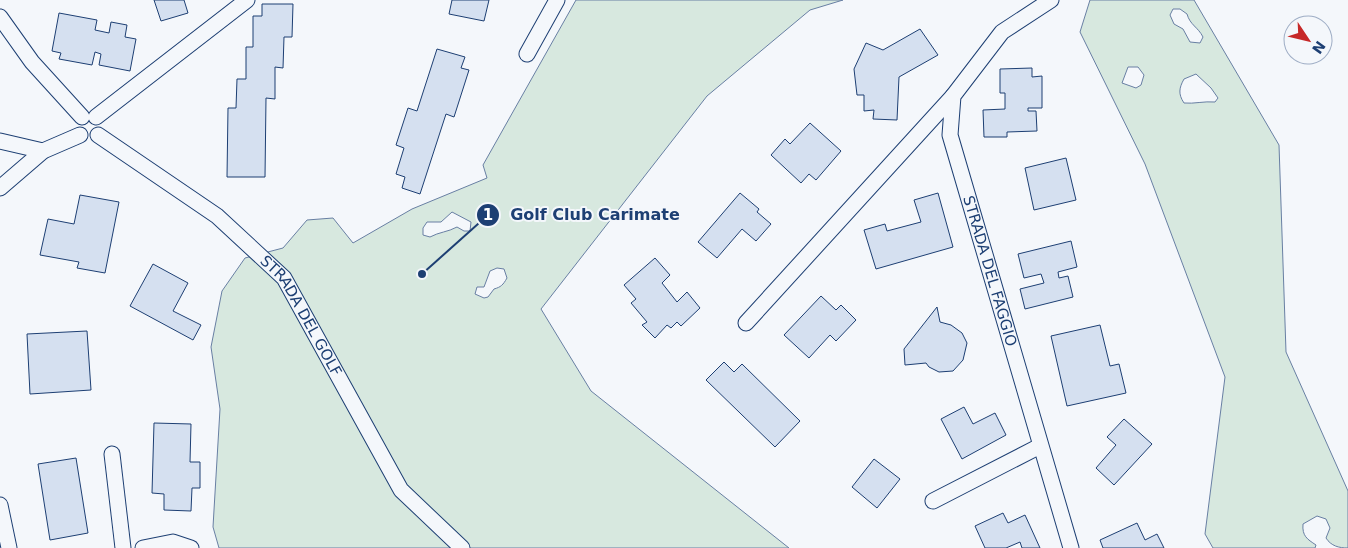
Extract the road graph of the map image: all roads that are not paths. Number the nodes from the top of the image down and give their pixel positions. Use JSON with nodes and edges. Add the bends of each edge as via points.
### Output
{"nodes":[{"id":1,"x":247,"y":0,"type":"edge"},
{"id":2,"x":558,"y":0,"type":"edge"},
{"id":3,"x":1051,"y":0,"type":"edge"},
{"id":4,"x":0,"y":17,"type":"edge"},
{"id":5,"x":526,"y":54,"type":"dead end"},
{"id":6,"x":953,"y":96,"type":"junction"},
{"id":7,"x":89,"y":117,"type":"junction"},
{"id":8,"x":80,"y":135,"type":"junction"},
{"id":9,"x":98,"y":135,"type":"junction"},
{"id":10,"x":0,"y":141,"type":"edge"},
{"id":11,"x":42,"y":151,"type":"junction"},
{"id":12,"x":0,"y":188,"type":"edge"},
{"id":13,"x":746,"y":323,"type":"dead end"},
{"id":14,"x":1040,"y":446,"type":"junction"},
{"id":15,"x":112,"y":454,"type":"dead end"},
{"id":16,"x":933,"y":501,"type":"dead end"},
{"id":17,"x":0,"y":505,"type":"edge"},
{"id":18,"x":458,"y":546,"type":"edge"},
{"id":19,"x":9,"y":548,"type":"edge"},
{"id":20,"x":123,"y":548,"type":"edge"},
{"id":21,"x":143,"y":548,"type":"edge"},
{"id":22,"x":191,"y":548,"type":"edge"},
{"id":23,"x":1071,"y":548,"type":"edge"}],
"edges":[{"from":1,"to":7,"type":"street"},
{"from":2,"to":5,"type":"street"},
{"from":3,"to":6,"type":"street","via":[[1002,32]]},
{"from":4,"to":7,"type":"street","via":[[32,62]]},
{"from":6,"to":13,"type":"street"},
{"from":6,"to":14,"type":"street","name":"STRADA DEL FAGGIO","via":[[950,135]]},
{"from":7,"to":8,"type":"street","via":[[80,120],[77,129]]},
{"from":7,"to":9,"type":"street","via":[[101,125]]},
{"from":8,"to":9,"type":"street","via":[[91,139]]},
{"from":8,"to":11,"type":"street"},
{"from":9,"to":18,"type":"street","name":"STRADA DEL GOLF","via":[[217,216],[284,278],[401,490]]},
{"from":10,"to":11,"type":"street"},
{"from":11,"to":12,"type":"street"},
{"from":14,"to":16,"type":"street"},
{"from":14,"to":23,"type":"street","name":"STRADA DEL FAGGIO"},
{"from":15,"to":20,"type":"street"},
{"from":17,"to":19,"type":"street"},
{"from":21,"to":22,"type":"street","via":[[173,542]]}]}
